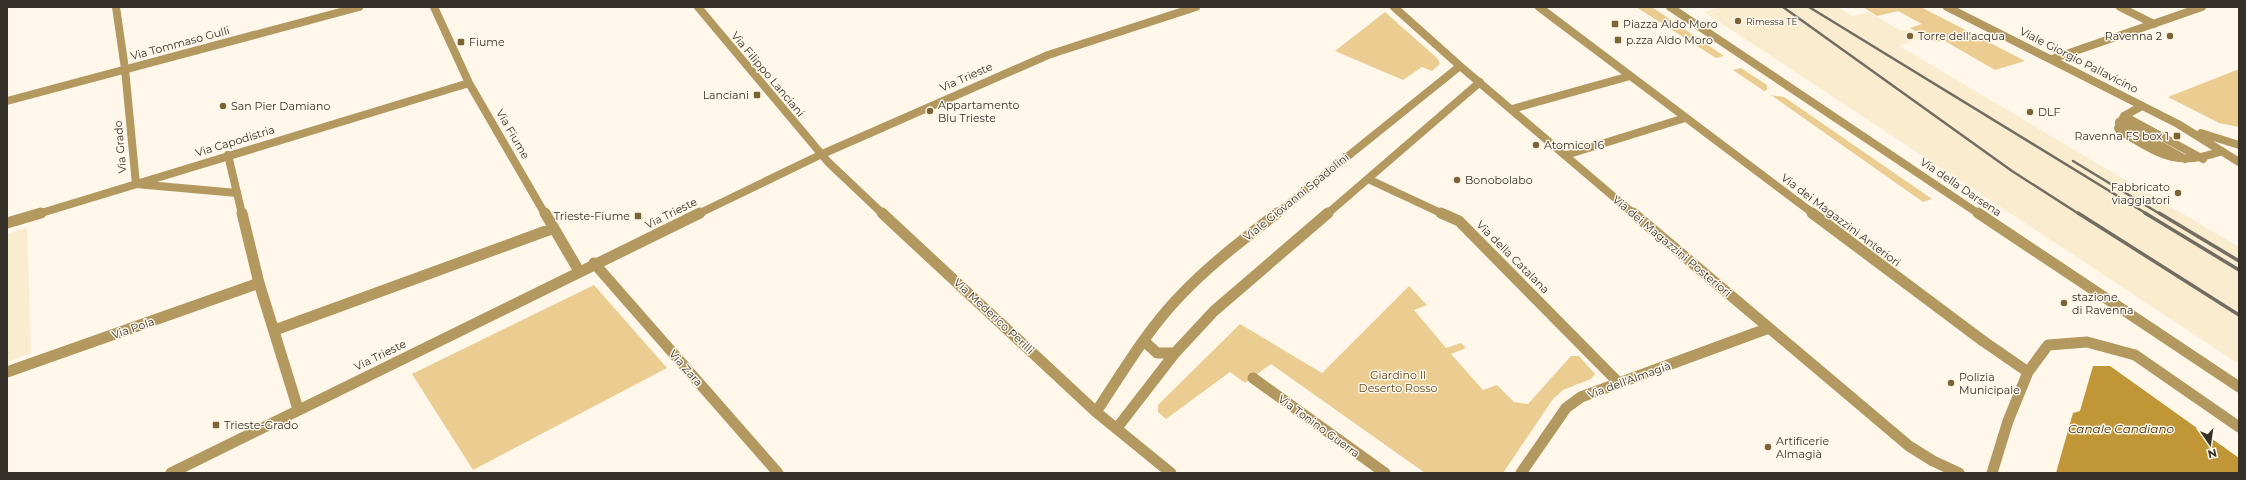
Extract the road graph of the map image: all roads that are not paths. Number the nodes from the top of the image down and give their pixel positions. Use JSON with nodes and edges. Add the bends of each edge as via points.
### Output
{"nodes":[{"id":1,"x":116,"y":7,"type":"edge"},
{"id":2,"x":359,"y":7,"type":"edge"},
{"id":3,"x":434,"y":7,"type":"edge"},
{"id":4,"x":698,"y":7,"type":"edge"},
{"id":5,"x":1196,"y":7,"type":"edge"},
{"id":6,"x":1394,"y":7,"type":"edge"},
{"id":7,"x":1539,"y":7,"type":"edge"},
{"id":8,"x":1670,"y":7,"type":"edge"},
{"id":9,"x":1947,"y":7,"type":"edge"},
{"id":10,"x":2120,"y":7,"type":"edge"},
{"id":11,"x":2202,"y":7,"type":"edge"},
{"id":12,"x":2154,"y":24,"type":"junction"},
{"id":13,"x":2052,"y":59,"type":"junction"},
{"id":14,"x":1460,"y":66,"type":"junction"},
{"id":15,"x":125,"y":69,"type":"junction"},
{"id":16,"x":1632,"y":78,"type":"junction"},
{"id":17,"x":1480,"y":82,"type":"junction"},
{"id":18,"x":470,"y":83,"type":"junction"},
{"id":19,"x":7,"y":100,"type":"edge"},
{"id":20,"x":2142,"y":106,"type":"junction"},
{"id":21,"x":1512,"y":109,"type":"junction"},
{"id":22,"x":1685,"y":118,"type":"junction"},
{"id":23,"x":2121,"y":119,"type":"junction"},
{"id":24,"x":2178,"y":124,"type":"junction"},
{"id":25,"x":2239,"y":146,"type":"edge"},
{"id":26,"x":2222,"y":151,"type":"junction"},
{"id":27,"x":820,"y":154,"type":"junction"},
{"id":28,"x":1566,"y":155,"type":"junction"},
{"id":29,"x":228,"y":156,"type":"junction"},
{"id":30,"x":2203,"y":159,"type":"junction"},
{"id":31,"x":2239,"y":162,"type":"edge"},
{"id":32,"x":1368,"y":179,"type":"junction"},
{"id":33,"x":136,"y":184,"type":"junction"},
{"id":34,"x":237,"y":192,"type":"junction"},
{"id":35,"x":7,"y":223,"type":"edge"},
{"id":36,"x":554,"y":228,"type":"junction"},
{"id":37,"x":594,"y":263,"type":"junction"},
{"id":38,"x":578,"y":271,"type":"junction"},
{"id":39,"x":259,"y":283,"type":"junction"},
{"id":40,"x":1769,"y":328,"type":"junction"},
{"id":41,"x":275,"y":330,"type":"junction"},
{"id":42,"x":1144,"y":341,"type":"junction"},
{"id":43,"x":1175,"y":353,"type":"junction"},
{"id":44,"x":7,"y":372,"type":"edge"},
{"id":45,"x":2028,"y":372,"type":"junction"},
{"id":46,"x":1253,"y":378,"type":"dead end"},
{"id":47,"x":1619,"y":383,"type":"junction"},
{"id":48,"x":2239,"y":387,"type":"edge"},
{"id":49,"x":298,"y":409,"type":"junction"},
{"id":50,"x":1096,"y":412,"type":"junction"},
{"id":51,"x":2239,"y":427,"type":"edge"},
{"id":52,"x":1117,"y":428,"type":"junction"},
{"id":53,"x":171,"y":473,"type":"edge"},
{"id":54,"x":778,"y":473,"type":"edge"},
{"id":55,"x":1171,"y":473,"type":"edge"},
{"id":56,"x":1385,"y":473,"type":"edge"},
{"id":57,"x":1521,"y":473,"type":"edge"},
{"id":58,"x":1958,"y":473,"type":"edge"},
{"id":59,"x":1992,"y":473,"type":"edge"}],
"edges":[{"from":1,"to":15,"type":"street","name":"Via Grado"},
{"from":2,"to":15,"type":"street","name":"Via Tommaso Gulli"},
{"from":3,"to":18,"type":"street","name":"Via Fiume"},
{"from":4,"to":27,"type":"street","name":"Via Filippo Lanciani"},
{"from":5,"to":27,"type":"street","name":"Via Trieste","via":[[1048,55]]},
{"from":6,"to":14,"type":"street","name":"Via dei Magazzini Posteriori"},
{"from":7,"to":16,"type":"street","name":"Via dei Magazzini Anteriori"},
{"from":8,"to":48,"type":"street","name":"Via della Darsena"},
{"from":9,"to":13,"type":"street","name":"Viale Giorgio Pallavicino"},
{"from":10,"to":12,"type":"street"},
{"from":11,"to":12,"type":"street"},
{"from":12,"to":13,"type":"street"},
{"from":13,"to":20,"type":"street","name":"Viale Giorgio Pallavicino"},
{"from":14,"to":17,"type":"street","name":"Via dei Magazzini Posteriori"},
{"from":14,"to":42,"type":"street","name":"Viale Giovanni Spadolini","via":[[1212,265],[1179,296]]},
{"from":15,"to":19,"type":"street","name":"Via Tommaso Gulli"},
{"from":15,"to":33,"type":"street","name":"Via Grado"},
{"from":16,"to":21,"type":"street"},
{"from":16,"to":22,"type":"street","name":"Via dei Magazzini Anteriori"},
{"from":17,"to":21,"type":"street","name":"Via dei Magazzini Posteriori"},
{"from":17,"to":32,"type":"street"},
{"from":18,"to":29,"type":"street","name":"Via Capodistria"},
{"from":18,"to":36,"type":"street","name":"Via Fiume"},
{"from":20,"to":23,"type":"street","via":[[2127,112]]},
{"from":20,"to":24,"type":"street","name":"Viale Giorgio Pallavicino"},
{"from":21,"to":28,"type":"street","name":"Via dei Magazzini Posteriori"},
{"from":22,"to":28,"type":"street"},
{"from":22,"to":45,"type":"street","name":"Via dei Magazzini Anteriori"},
{"from":23,"to":30,"type":"street"},
{"from":23,"to":30,"type":"street","via":[[2118,128],[2120,131],[2170,159],[2190,162]]},
{"from":24,"to":25,"type":"street"},
{"from":24,"to":26,"type":"street"},
{"from":26,"to":30,"type":"street"},
{"from":26,"to":31,"type":"street"},
{"from":27,"to":37,"type":"street","name":"Via Trieste"},
{"from":27,"to":50,"type":"street","name":"Via Mederico Perilli"},
{"from":28,"to":40,"type":"street","name":"Via dei Magazzini Posteriori"},
{"from":29,"to":33,"type":"street","name":"Via Capodistria"},
{"from":29,"to":34,"type":"street"},
{"from":32,"to":43,"type":"street","via":[[1214,311]]},
{"from":32,"to":47,"type":"street","name":"Via della Catalana","via":[[1459,221]]},
{"from":33,"to":34,"type":"street","name":"Via Grado"},
{"from":33,"to":35,"type":"street","name":"Via Capodistria"},
{"from":34,"to":39,"type":"street"},
{"from":36,"to":38,"type":"street","name":"Via Fiume"},
{"from":36,"to":41,"type":"street"},
{"from":37,"to":38,"type":"street","name":"Via Trieste"},
{"from":37,"to":54,"type":"street","name":"Via Zara"},
{"from":38,"to":49,"type":"street","name":"Via Trieste"},
{"from":39,"to":41,"type":"street"},
{"from":39,"to":44,"type":"street","name":"Via Pola"},
{"from":40,"to":47,"type":"street","name":"Via dell'Almagià"},
{"from":40,"to":58,"type":"street","name":"Via dei Magazzini Posteriori","via":[[1910,446]]},
{"from":41,"to":49,"type":"street"},
{"from":42,"to":43,"type":"street","via":[[1157,353]]},
{"from":42,"to":50,"type":"street","name":"Viale Giovanni Spadolini"},
{"from":43,"to":52,"type":"street"},
{"from":45,"to":51,"type":"street","via":[[2048,345],[2087,342],[2135,355]]},
{"from":45,"to":59,"type":"street","via":[[2008,421]]},
{"from":46,"to":56,"type":"street","name":"Via Tonino Guerra"},
{"from":47,"to":57,"type":"street","name":"Via dell'Almagià","via":[[1582,397],[1566,408]]},
{"from":49,"to":53,"type":"street","name":"Via Trieste"},
{"from":50,"to":52,"type":"street","name":"Via Mederico Perilli"},
{"from":52,"to":55,"type":"street","name":"Via Mederico Perilli"}]}
